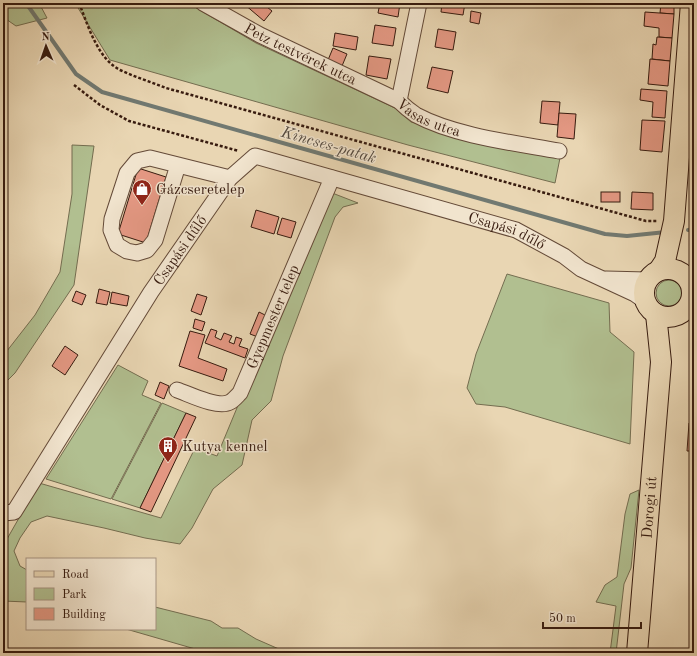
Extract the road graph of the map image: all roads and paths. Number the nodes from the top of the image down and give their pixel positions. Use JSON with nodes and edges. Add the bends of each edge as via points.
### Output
{"nodes":[{"id":1,"x":79,"y":3,"type":"edge"},
{"id":2,"x":204,"y":3,"type":"edge"},
{"id":3,"x":419,"y":3,"type":"edge"},
{"id":4,"x":691,"y":3,"type":"edge"},
{"id":5,"x":690,"y":53,"type":"edge"},
{"id":6,"x":74,"y":85,"type":"dead end"},
{"id":7,"x":399,"y":101,"type":"junction"},
{"id":8,"x":559,"y":151,"type":"dead end"},
{"id":9,"x":255,"y":156,"type":"junction"},
{"id":10,"x":178,"y":165,"type":"junction"},
{"id":11,"x":230,"y":178,"type":"junction"},
{"id":12,"x":332,"y":178,"type":"junction"},
{"id":13,"x":646,"y":221,"type":"dead end"},
{"id":14,"x":673,"y":246,"type":"junction"},
{"id":15,"x":653,"y":275,"type":"junction"},
{"id":16,"x":599,"y":279,"type":"junction"},
{"id":17,"x":688,"y":280,"type":"edge"},
{"id":18,"x":650,"y":308,"type":"junction"},
{"id":19,"x":686,"y":310,"type":"edge"},
{"id":20,"x":661,"y":362,"type":"junction"},
{"id":21,"x":177,"y":390,"type":"dead end"},
{"id":22,"x":3,"y":513,"type":"edge"},
{"id":23,"x":637,"y":653,"type":"edge"}],
"edges":[{"from":1,"to":13,"type":"path","via":[[93,39],[103,55],[119,69],[160,85]]},
{"from":2,"to":7,"type":"street","name":"Petz testvérek utca","via":[[260,36]]},
{"from":3,"to":7,"type":"street","name":"Vasas utca"},
{"from":4,"to":5,"type":"main road"},
{"from":5,"to":14,"type":"main road"},
{"from":6,"to":9,"type":"path","via":[[100,105],[130,121]]},
{"from":7,"to":8,"type":"street","name":"Vasas utca","via":[[414,114],[438,125],[479,136]]},
{"from":9,"to":11,"type":"street","name":"Csapási dűlő"},
{"from":9,"to":12,"type":"street","name":"Csapási dűlő"},
{"from":10,"to":10,"type":"street","via":[[150,158],[137,161],[127,173],[112,219],[111,230],[117,244],[127,251],[137,253],[146,250],[156,240]]},
{"from":10,"to":11,"type":"street"},
{"from":11,"to":22,"type":"street","name":"Csapási dűlő","via":[[151,292],[14,512]]},
{"from":12,"to":16,"type":"street","name":"Csapási dűlő","via":[[516,230]]},
{"from":12,"to":21,"type":"street","name":"Gyepmester telep","via":[[240,393],[229,403],[222,404]]},
{"from":14,"to":15,"type":"main road"},
{"from":14,"to":17,"type":"main road"},
{"from":15,"to":16,"type":"street","name":"Csapási dűlő"},
{"from":15,"to":17,"type":"main road","via":[[666,268]]},
{"from":15,"to":18,"type":"main road","via":[[644,287]]},
{"from":16,"to":18,"type":"street","name":"Csapási dűlő","via":[[635,294]]},
{"from":17,"to":19,"type":"main road","via":[[692,297]]},
{"from":18,"to":19,"type":"main road","via":[[663,317],[671,318]]},
{"from":18,"to":20,"type":"main road","name":"Dorogi út"},
{"from":19,"to":20,"type":"main road","name":"Dorogi út","via":[[675,326]]},
{"from":20,"to":23,"type":"main road","name":"Dorogi út"}]}
